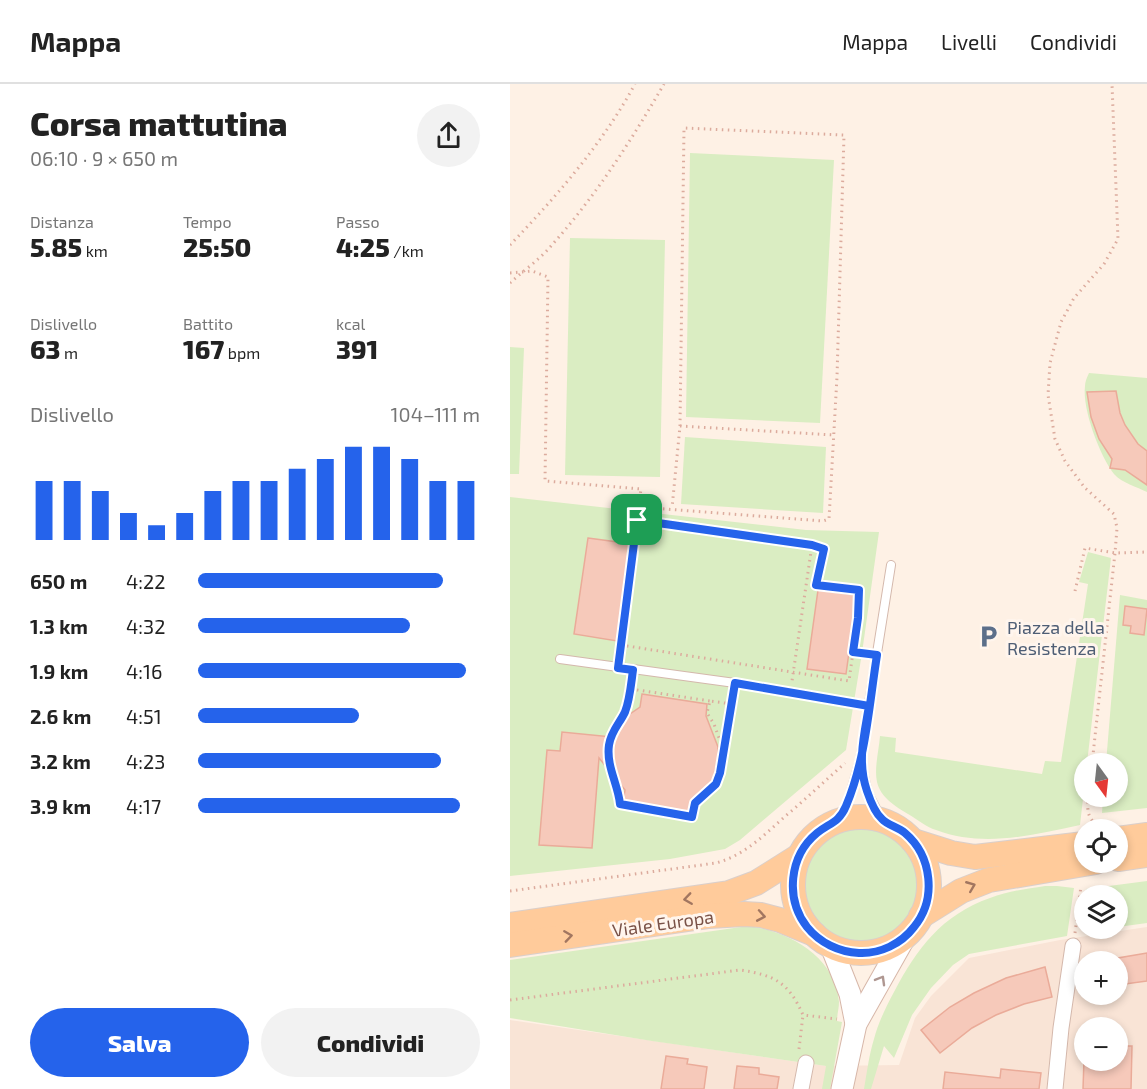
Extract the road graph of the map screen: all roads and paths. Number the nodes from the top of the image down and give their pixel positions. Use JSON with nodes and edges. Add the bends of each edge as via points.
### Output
{"nodes":[{"id":1,"x":635,"y":84,"type":"edge"},
{"id":2,"x":664,"y":84,"type":"edge"},
{"id":3,"x":1112,"y":84,"type":"edge"},
{"id":4,"x":510,"y":245,"type":"edge"},
{"id":5,"x":525,"y":270,"type":"junction"},
{"id":6,"x":510,"y":273,"type":"edge"},
{"id":7,"x":510,"y":283,"type":"edge"},
{"id":8,"x":680,"y":426,"type":"junction"},
{"id":9,"x":834,"y":435,"type":"junction"},
{"id":10,"x":639,"y":507,"type":"junction"},
{"id":11,"x":672,"y":508,"type":"junction"},
{"id":12,"x":637,"y":520,"type":"junction"},
{"id":13,"x":812,"y":545,"type":"junction"},
{"id":14,"x":1147,"y":552,"type":"edge"},
{"id":15,"x":1115,"y":553,"type":"junction"},
{"id":16,"x":891,"y":564,"type":"dead end"},
{"id":17,"x":1075,"y":591,"type":"dead end"},
{"id":18,"x":621,"y":645,"type":"junction"},
{"id":19,"x":853,"y":652,"type":"junction"},
{"id":20,"x":877,"y":655,"type":"junction"},
{"id":21,"x":560,"y":659,"type":"dead end"},
{"id":22,"x":618,"y":668,"type":"junction"},
{"id":23,"x":633,"y":670,"type":"junction"},
{"id":24,"x":794,"y":673,"type":"junction"},
{"id":25,"x":735,"y":683,"type":"junction"},
{"id":26,"x":631,"y":689,"type":"junction"},
{"id":27,"x":791,"y":693,"type":"junction"},
{"id":28,"x":710,"y":701,"type":"junction"},
{"id":29,"x":732,"y":704,"type":"junction"},
{"id":30,"x":869,"y":706,"type":"junction"},
{"id":31,"x":862,"y":748,"type":"junction"},
{"id":32,"x":724,"y":750,"type":"junction"},
{"id":33,"x":1093,"y":753,"type":"edge"},
{"id":34,"x":860,"y":760,"type":"junction"},
{"id":35,"x":882,"y":820,"type":"junction"},
{"id":36,"x":837,"y":821,"type":"junction"},
{"id":37,"x":1128,"y":833,"type":"edge"},
{"id":38,"x":1147,"y":835,"type":"edge"},
{"id":39,"x":913,"y":841,"type":"junction"},
{"id":40,"x":1074,"y":845,"type":"edge"},
{"id":41,"x":1147,"y":855,"type":"edge"},
{"id":42,"x":799,"y":856,"type":"junction"},
{"id":43,"x":1128,"y":858,"type":"edge"},
{"id":44,"x":1074,"y":872,"type":"edge"},
{"id":45,"x":1089,"y":873,"type":"edge"},
{"id":46,"x":510,"y":891,"type":"edge"},
{"id":47,"x":921,"y":916,"type":"junction"},
{"id":48,"x":510,"y":925,"type":"edge"},
{"id":49,"x":905,"y":936,"type":"junction"},
{"id":50,"x":823,"y":940,"type":"junction"},
{"id":51,"x":510,"y":945,"type":"edge"},
{"id":52,"x":1073,"y":946,"type":"joint"},
{"id":53,"x":510,"y":1000,"type":"edge"},
{"id":54,"x":804,"y":1015,"type":"junction"},
{"id":55,"x":856,"y":1024,"type":"junction"},
{"id":56,"x":806,"y":1063,"type":"joint"},
{"id":57,"x":801,"y":1089,"type":"edge"},
{"id":58,"x":842,"y":1089,"type":"edge"},
{"id":59,"x":1055,"y":1089,"type":"edge"}],
"edges":[{"from":1,"to":4,"type":"path","via":[[595,146]]},
{"from":2,"to":5,"type":"path","via":[[633,138],[591,195],[550,248]]},
{"from":3,"to":15,"type":"path","via":[[1118,239],[1061,322],[1050,363],[1048,395],[1054,439],[1065,461],[1085,488],[1114,514]]},
{"from":5,"to":6,"type":"path"},
{"from":5,"to":7,"type":"path"},
{"from":5,"to":10,"type":"path","via":[[548,277],[545,481],[640,489]]},
{"from":8,"to":9,"type":"path"},
{"from":8,"to":9,"type":"path","via":[[684,128],[844,135]]},
{"from":8,"to":11,"type":"path"},
{"from":9,"to":11,"type":"path","via":[[829,519]]},
{"from":10,"to":11,"type":"path"},
{"from":10,"to":12,"type":"path"},
{"from":12,"to":13,"type":"path"},
{"from":12,"to":18,"type":"path"},
{"from":13,"to":19,"type":"path","via":[[824,549],[816,585],[859,590]]},
{"from":13,"to":24,"type":"path"},
{"from":14,"to":15,"type":"path"},
{"from":15,"to":17,"type":"path","via":[[1085,548]]},
{"from":15,"to":33,"type":"path"},
{"from":16,"to":20,"type":"lane"},
{"from":18,"to":22,"type":"path"},
{"from":18,"to":24,"type":"path"},
{"from":19,"to":20,"type":"path"},
{"from":19,"to":24,"type":"path","via":[[849,681]]},
{"from":20,"to":30,"type":"lane"},
{"from":21,"to":22,"type":"lane"},
{"from":22,"to":23,"type":"lane"},
{"from":23,"to":25,"type":"lane"},
{"from":23,"to":26,"type":"path"},
{"from":24,"to":27,"type":"path"},
{"from":25,"to":27,"type":"lane"},
{"from":25,"to":29,"type":"path"},
{"from":26,"to":28,"type":"path"},
{"from":26,"to":32,"type":"path","via":[[625,713],[609,743],[609,763],[620,804],[692,817],[695,803],[716,784]]},
{"from":27,"to":30,"type":"lane"},
{"from":28,"to":29,"type":"path"},
{"from":28,"to":32,"type":"path","via":[[707,713]]},
{"from":29,"to":32,"type":"path"},
{"from":30,"to":31,"type":"lane"},
{"from":31,"to":34,"type":"lane"},
{"from":31,"to":46,"type":"path","via":[[753,844],[730,859]]},
{"from":34,"to":35,"type":"lane","via":[[868,793]]},
{"from":34,"to":36,"type":"lane","via":[[846,808]]},
{"from":35,"to":36,"type":"main road","name":"Viale Europa","via":[[860,817]]},
{"from":35,"to":39,"type":"main road","name":"Viale Europa"},
{"from":36,"to":42,"type":"main road","name":"Viale Europa","via":[[818,832]]},
{"from":37,"to":38,"type":"main road"},
{"from":39,"to":40,"type":"main road","name":"Viale Europa","via":[[975,857]]},
{"from":39,"to":47,"type":"main road","name":"Viale Europa","via":[[929,878]]},
{"from":41,"to":43,"type":"main road"},
{"from":42,"to":48,"type":"main road","name":"Viale Europa","one_way":true,"via":[[756,883],[729,893]]},
{"from":42,"to":50,"type":"main road","name":"Viale Europa","via":[[794,898],[803,921]]},
{"from":47,"to":44,"type":"main road","name":"Viale Europa","one_way":true,"via":[[961,891],[989,880]]},
{"from":45,"to":52,"type":"path"},
{"from":47,"to":49,"type":"main road","name":"Viale Europa"},
{"from":49,"to":50,"type":"main road","name":"Viale Europa","via":[[870,952],[850,952]]},
{"from":55,"to":49,"type":"street","one_way":true},
{"from":51,"to":50,"type":"main road","name":"Viale Europa","one_way":true,"via":[[738,914],[761,915],[792,924]]},
{"from":50,"to":55,"type":"street","via":[[850,994]]},
{"from":52,"to":59,"type":"street"},
{"from":53,"to":54,"type":"path","via":[[740,970],[768,976],[782,984]]},
{"from":54,"to":55,"type":"path"},
{"from":54,"to":56,"type":"path","via":[[798,1062]]},
{"from":55,"to":58,"type":"street"},
{"from":56,"to":57,"type":"street"}]}
